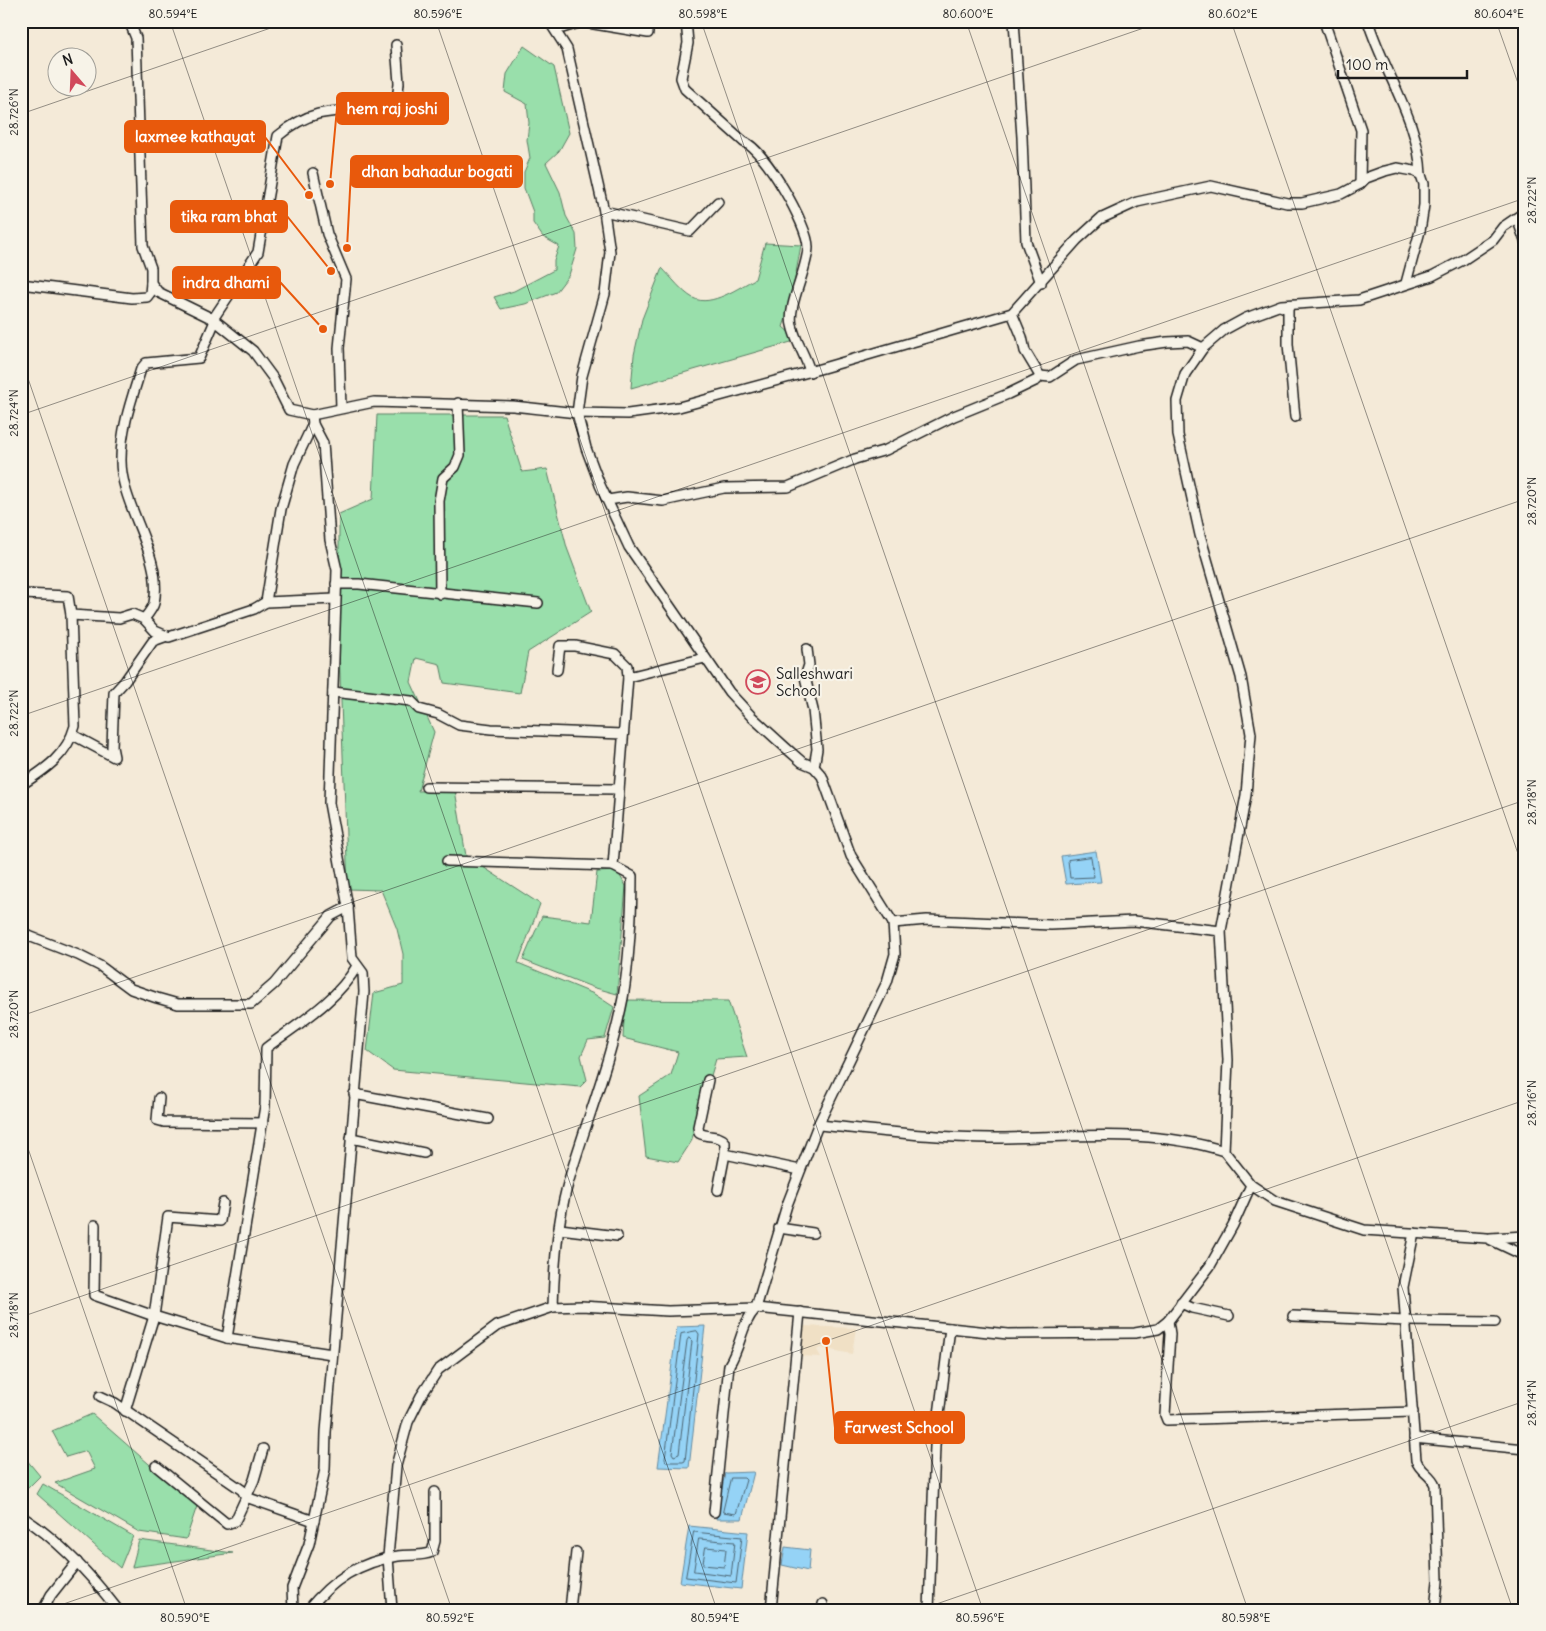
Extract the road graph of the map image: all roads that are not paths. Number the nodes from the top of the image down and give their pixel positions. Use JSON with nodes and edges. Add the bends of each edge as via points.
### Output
{"nodes":[{"id":1,"x":129,"y":21,"type":"edge"},
{"id":2,"x":549,"y":21,"type":"edge"},
{"id":3,"x":686,"y":21,"type":"edge"},
{"id":4,"x":1014,"y":21,"type":"edge"},
{"id":5,"x":1324,"y":21,"type":"edge"},
{"id":6,"x":1368,"y":21,"type":"edge"},
{"id":7,"x":556,"y":30,"type":"junction"},
{"id":8,"x":648,"y":33,"type":"dead end"},
{"id":9,"x":396,"y":45,"type":"dead end"},
{"id":10,"x":313,"y":173,"type":"dead end"},
{"id":11,"x":1421,"y":175,"type":"junction"},
{"id":12,"x":1360,"y":184,"type":"junction"},
{"id":13,"x":718,"y":202,"type":"dead end"},
{"id":14,"x":604,"y":211,"type":"junction"},
{"id":15,"x":1521,"y":214,"type":"edge"},
{"id":16,"x":1525,"y":241,"type":"edge"},
{"id":17,"x":151,"y":283,"type":"junction"},
{"id":18,"x":1041,"y":283,"type":"junction"},
{"id":19,"x":1406,"y":283,"type":"junction"},
{"id":20,"x":21,"y":284,"type":"edge"},
{"id":21,"x":1279,"y":306,"type":"junction"},
{"id":22,"x":1012,"y":313,"type":"junction"},
{"id":23,"x":214,"y":320,"type":"junction"},
{"id":24,"x":1203,"y":348,"type":"junction"},
{"id":25,"x":810,"y":372,"type":"junction"},
{"id":26,"x":1040,"y":376,"type":"junction"},
{"id":27,"x":458,"y":403,"type":"junction"},
{"id":28,"x":341,"y":408,"type":"junction"},
{"id":29,"x":577,"y":413,"type":"junction"},
{"id":30,"x":1295,"y":417,"type":"dead end"},
{"id":31,"x":313,"y":419,"type":"junction"},
{"id":32,"x":608,"y":500,"type":"junction"},
{"id":33,"x":336,"y":584,"type":"junction"},
{"id":34,"x":21,"y":588,"type":"edge"},
{"id":35,"x":440,"y":594,"type":"junction"},
{"id":36,"x":335,"y":599,"type":"junction"},
{"id":37,"x":266,"y":602,"type":"junction"},
{"id":38,"x":538,"y":603,"type":"dead end"},
{"id":39,"x":71,"y":615,"type":"junction"},
{"id":40,"x":144,"y":619,"type":"junction"},
{"id":41,"x":167,"y":636,"type":"junction"},
{"id":42,"x":807,"y":648,"type":"dead end"},
{"id":43,"x":705,"y":658,"type":"junction"},
{"id":44,"x":557,"y":670,"type":"dead end"},
{"id":45,"x":628,"y":677,"type":"junction"},
{"id":46,"x":333,"y":692,"type":"junction"},
{"id":47,"x":623,"y":734,"type":"junction"},
{"id":48,"x":73,"y":735,"type":"junction"},
{"id":49,"x":814,"y":767,"type":"junction"},
{"id":50,"x":21,"y":785,"type":"edge"},
{"id":51,"x":426,"y":788,"type":"dead end"},
{"id":52,"x":619,"y":789,"type":"junction"},
{"id":53,"x":447,"y":861,"type":"dead end"},
{"id":54,"x":613,"y":866,"type":"junction"},
{"id":55,"x":348,"y":907,"type":"junction"},
{"id":56,"x":893,"y":923,"type":"junction"},
{"id":57,"x":1221,"y":931,"type":"junction"},
{"id":58,"x":21,"y":933,"type":"edge"},
{"id":59,"x":357,"y":966,"type":"junction"},
{"id":60,"x":708,"y":1080,"type":"dead end"},
{"id":61,"x":354,"y":1094,"type":"junction"},
{"id":62,"x":158,"y":1098,"type":"dead end"},
{"id":63,"x":488,"y":1119,"type":"dead end"},
{"id":64,"x":263,"y":1123,"type":"junction"},
{"id":65,"x":818,"y":1125,"type":"junction"},
{"id":66,"x":351,"y":1138,"type":"junction"},
{"id":67,"x":1224,"y":1151,"type":"junction"},
{"id":68,"x":424,"y":1153,"type":"dead end"},
{"id":69,"x":725,"y":1154,"type":"junction"},
{"id":70,"x":800,"y":1170,"type":"junction"},
{"id":71,"x":1251,"y":1185,"type":"junction"},
{"id":72,"x":718,"y":1190,"type":"dead end"},
{"id":73,"x":223,"y":1203,"type":"dead end"},
{"id":74,"x":95,"y":1225,"type":"dead end"},
{"id":75,"x":779,"y":1228,"type":"junction"},
{"id":76,"x":560,"y":1229,"type":"junction"},
{"id":77,"x":813,"y":1233,"type":"dead end"},
{"id":78,"x":1414,"y":1233,"type":"junction"},
{"id":79,"x":617,"y":1236,"type":"dead end"},
{"id":80,"x":1525,"y":1236,"type":"edge"},
{"id":81,"x":1487,"y":1238,"type":"junction"},
{"id":82,"x":1525,"y":1256,"type":"edge"},
{"id":83,"x":1181,"y":1303,"type":"junction"},
{"id":84,"x":553,"y":1308,"type":"junction"},
{"id":85,"x":756,"y":1308,"type":"junction"},
{"id":86,"x":800,"y":1312,"type":"junction"},
{"id":87,"x":154,"y":1316,"type":"junction"},
{"id":88,"x":1229,"y":1316,"type":"dead end"},
{"id":89,"x":1293,"y":1316,"type":"dead end"},
{"id":90,"x":1168,"y":1321,"type":"junction"},
{"id":91,"x":1406,"y":1321,"type":"junction"},
{"id":92,"x":1495,"y":1322,"type":"dead end"},
{"id":93,"x":950,"y":1328,"type":"junction"},
{"id":94,"x":227,"y":1338,"type":"junction"},
{"id":95,"x":332,"y":1354,"type":"junction"},
{"id":96,"x":100,"y":1396,"type":"dead end"},
{"id":97,"x":125,"y":1411,"type":"junction"},
{"id":98,"x":1413,"y":1412,"type":"junction"},
{"id":99,"x":1414,"y":1438,"type":"junction"},
{"id":100,"x":263,"y":1449,"type":"dead end"},
{"id":101,"x":1525,"y":1449,"type":"edge"},
{"id":102,"x":156,"y":1466,"type":"dead end"},
{"id":103,"x":435,"y":1492,"type":"dead end"},
{"id":104,"x":246,"y":1497,"type":"junction"},
{"id":105,"x":714,"y":1512,"type":"dead end"},
{"id":106,"x":21,"y":1516,"type":"edge"},
{"id":107,"x":314,"y":1521,"type":"junction"},
{"id":108,"x":576,"y":1552,"type":"dead end"},
{"id":109,"x":388,"y":1557,"type":"junction"},
{"id":110,"x":77,"y":1562,"type":"junction"},
{"id":111,"x":43,"y":1610,"type":"edge"},
{"id":112,"x":118,"y":1610,"type":"edge"},
{"id":113,"x":293,"y":1610,"type":"edge"},
{"id":114,"x":308,"y":1610,"type":"edge"},
{"id":115,"x":392,"y":1610,"type":"edge"},
{"id":116,"x":570,"y":1610,"type":"edge"},
{"id":117,"x":771,"y":1610,"type":"edge"},
{"id":118,"x":929,"y":1610,"type":"edge"},
{"id":119,"x":1435,"y":1610,"type":"edge"}],
"edges":[{"from":1,"to":17,"type":"street","via":[[136,38],[143,246],[151,268]]},
{"from":2,"to":7,"type":"street"},
{"from":3,"to":25,"type":"street","via":[[688,43],[681,78],[685,89],[763,157],[807,235],[808,248],[791,325]]},
{"from":4,"to":18,"type":"street","via":[[1026,242]]},
{"from":5,"to":12,"type":"street","via":[[1361,130]]},
{"from":6,"to":11,"type":"street","via":[[1373,39],[1399,93]]},
{"from":7,"to":8,"type":"street","via":[[582,22]]},
{"from":7,"to":14,"type":"street","via":[[567,49]]},
{"from":9,"to":23,"type":"street","via":[[397,101],[378,109],[319,114],[294,123],[278,136],[258,252]]},
{"from":10,"to":28,"type":"street","via":[[327,234],[346,279],[338,348]]},
{"from":11,"to":12,"type":"street","via":[[1397,168],[1373,175]]},
{"from":11,"to":19,"type":"street","via":[[1424,191],[1420,232]]},
{"from":12,"to":18,"type":"street","via":[[1341,194],[1302,203],[1287,203],[1211,186],[1137,202],[1100,219],[1077,240]]},
{"from":13,"to":14,"type":"street","via":[[690,231]]},
{"from":14,"to":29,"type":"street","via":[[610,252],[605,294],[582,376]]},
{"from":15,"to":16,"type":"street"},
{"from":15,"to":19,"type":"street","via":[[1503,227],[1493,240],[1463,260],[1432,276]]},
{"from":17,"to":20,"type":"street","via":[[147,297],[132,298]]},
{"from":17,"to":23,"type":"street","via":[[158,292]]},
{"from":18,"to":22,"type":"street"},
{"from":19,"to":21,"type":"street","via":[[1359,300]]},
{"from":21,"to":24,"type":"street","via":[[1224,330]]},
{"from":21,"to":30,"type":"street","via":[[1288,309]]},
{"from":22,"to":25,"type":"street"},
{"from":22,"to":26,"type":"street","via":[[1026,351]]},
{"from":23,"to":31,"type":"street","via":[[253,351],[273,378],[289,410]]},
{"from":23,"to":40,"type":"street","via":[[196,359],[155,361],[141,369],[125,426],[122,465],[130,504],[153,568],[154,605]]},
{"from":24,"to":26,"type":"street","via":[[1188,341],[1139,346],[1076,360],[1050,377]]},
{"from":24,"to":57,"type":"street","via":[[1185,374],[1178,401],[1178,435],[1200,535],[1241,677],[1251,734],[1246,795]]},
{"from":25,"to":29,"type":"street","via":[[679,406],[628,414]]},
{"from":26,"to":32,"type":"street","via":[[886,450],[855,459],[788,487],[724,488],[663,500],[627,497]]},
{"from":27,"to":28,"type":"street","via":[[374,402]]},
{"from":27,"to":29,"type":"street"},
{"from":27,"to":35,"type":"street","via":[[460,455],[455,467],[443,478],[439,500]]},
{"from":28,"to":31,"type":"street"},
{"from":29,"to":32,"type":"street","via":[[586,448]]},
{"from":31,"to":33,"type":"street","via":[[323,443]]},
{"from":31,"to":37,"type":"street","via":[[294,464],[281,508]]},
{"from":32,"to":43,"type":"street","via":[[629,547]]},
{"from":33,"to":35,"type":"street"},
{"from":33,"to":36,"type":"street"},
{"from":34,"to":39,"type":"street","via":[[23,594],[68,596]]},
{"from":35,"to":38,"type":"street"},
{"from":36,"to":37,"type":"street"},
{"from":36,"to":46,"type":"street"},
{"from":37,"to":41,"type":"street","via":[[254,609]]},
{"from":39,"to":40,"type":"street","via":[[119,618],[132,614]]},
{"from":39,"to":48,"type":"street","via":[[76,726]]},
{"from":40,"to":41,"type":"street","via":[[155,631]]},
{"from":41,"to":48,"type":"street","via":[[153,641],[114,693],[114,757]]},
{"from":42,"to":49,"type":"street","via":[[809,665],[805,677],[817,749]]},
{"from":43,"to":45,"type":"street"},
{"from":43,"to":49,"type":"street","via":[[751,716],[802,762]]},
{"from":44,"to":45,"type":"street","via":[[560,646],[575,646],[614,654],[628,666]]},
{"from":45,"to":47,"type":"street"},
{"from":46,"to":47,"type":"street","via":[[411,701],[419,709],[459,725]]},
{"from":46,"to":55,"type":"street","via":[[329,803]]},
{"from":47,"to":52,"type":"street"},
{"from":48,"to":50,"type":"street","via":[[51,765]]},
{"from":49,"to":56,"type":"street","via":[[822,776],[851,856]]},
{"from":51,"to":52,"type":"street"},
{"from":52,"to":54,"type":"street"},
{"from":53,"to":54,"type":"street"},
{"from":54,"to":76,"type":"street","via":[[632,876],[623,996],[594,1108],[569,1181]]},
{"from":55,"to":58,"type":"street","via":[[331,916],[274,984],[251,1004],[178,1004],[157,998],[131,989],[100,966],[78,955]]},
{"from":55,"to":59,"type":"street","via":[[352,958]]},
{"from":56,"to":57,"type":"street","via":[[927,920],[1051,925],[1134,921]]},
{"from":56,"to":65,"type":"street","via":[[895,954],[887,982]]},
{"from":57,"to":67,"type":"street","via":[[1228,1060]]},
{"from":59,"to":61,"type":"street","via":[[363,973],[364,992]]},
{"from":59,"to":64,"type":"street","via":[[348,981],[328,1001],[266,1048]]},
{"from":60,"to":69,"type":"street","via":[[699,1133],[721,1138],[725,1142]]},
{"from":61,"to":63,"type":"street"},
{"from":61,"to":66,"type":"street"},
{"from":62,"to":64,"type":"street","via":[[157,1120],[164,1122]]},
{"from":64,"to":94,"type":"street"},
{"from":65,"to":67,"type":"street","via":[[991,1138],[1093,1134],[1195,1142]]},
{"from":65,"to":70,"type":"street"},
{"from":66,"to":68,"type":"street"},
{"from":66,"to":95,"type":"street"},
{"from":67,"to":71,"type":"street"},
{"from":69,"to":70,"type":"street"},
{"from":69,"to":72,"type":"street"},
{"from":70,"to":75,"type":"street"},
{"from":71,"to":78,"type":"street","via":[[1275,1201],[1364,1230]]},
{"from":71,"to":83,"type":"street","via":[[1210,1266]]},
{"from":73,"to":87,"type":"street","via":[[220,1221],[168,1217]]},
{"from":74,"to":87,"type":"street","via":[[94,1295]]},
{"from":75,"to":77,"type":"street"},
{"from":75,"to":85,"type":"street"},
{"from":76,"to":79,"type":"street"},
{"from":76,"to":84,"type":"street"},
{"from":78,"to":81,"type":"street"},
{"from":78,"to":91,"type":"street","via":[[1404,1287]]},
{"from":80,"to":81,"type":"street"},
{"from":81,"to":82,"type":"street"},
{"from":83,"to":88,"type":"street"},
{"from":83,"to":90,"type":"street"},
{"from":84,"to":85,"type":"street","via":[[581,1306],[668,1311]]},
{"from":84,"to":109,"type":"street","via":[[497,1326],[438,1370],[420,1396],[408,1422],[396,1466]]},
{"from":85,"to":86,"type":"street"},
{"from":85,"to":105,"type":"street","via":[[746,1319],[738,1350],[730,1365]]},
{"from":86,"to":93,"type":"street"},
{"from":86,"to":117,"type":"street"},
{"from":87,"to":94,"type":"street"},
{"from":87,"to":97,"type":"street"},
{"from":89,"to":91,"type":"street"},
{"from":90,"to":93,"type":"street","via":[[1158,1329],[1135,1333],[1008,1334]]},
{"from":90,"to":98,"type":"street","via":[[1170,1334],[1164,1416],[1167,1420]]},
{"from":91,"to":92,"type":"street"},
{"from":91,"to":98,"type":"street"},
{"from":93,"to":118,"type":"street","via":[[935,1446]]},
{"from":94,"to":95,"type":"street"},
{"from":95,"to":107,"type":"street","via":[[325,1469]]},
{"from":96,"to":97,"type":"street"},
{"from":97,"to":104,"type":"street","via":[[242,1490]]},
{"from":98,"to":99,"type":"street"},
{"from":99,"to":101,"type":"street"},
{"from":99,"to":119,"type":"street","via":[[1418,1465],[1432,1477],[1435,1485],[1438,1581]]},
{"from":100,"to":104,"type":"street"},
{"from":102,"to":104,"type":"street","via":[[227,1524],[235,1521]]},
{"from":103,"to":109,"type":"street","via":[[432,1552]]},
{"from":104,"to":107,"type":"street"},
{"from":106,"to":110,"type":"street"},
{"from":107,"to":113,"type":"street","via":[[292,1588]]},
{"from":108,"to":116,"type":"street"},
{"from":109,"to":114,"type":"street","via":[[345,1573]]},
{"from":109,"to":115,"type":"street"},
{"from":110,"to":111,"type":"street"},
{"from":110,"to":112,"type":"street"}]}
